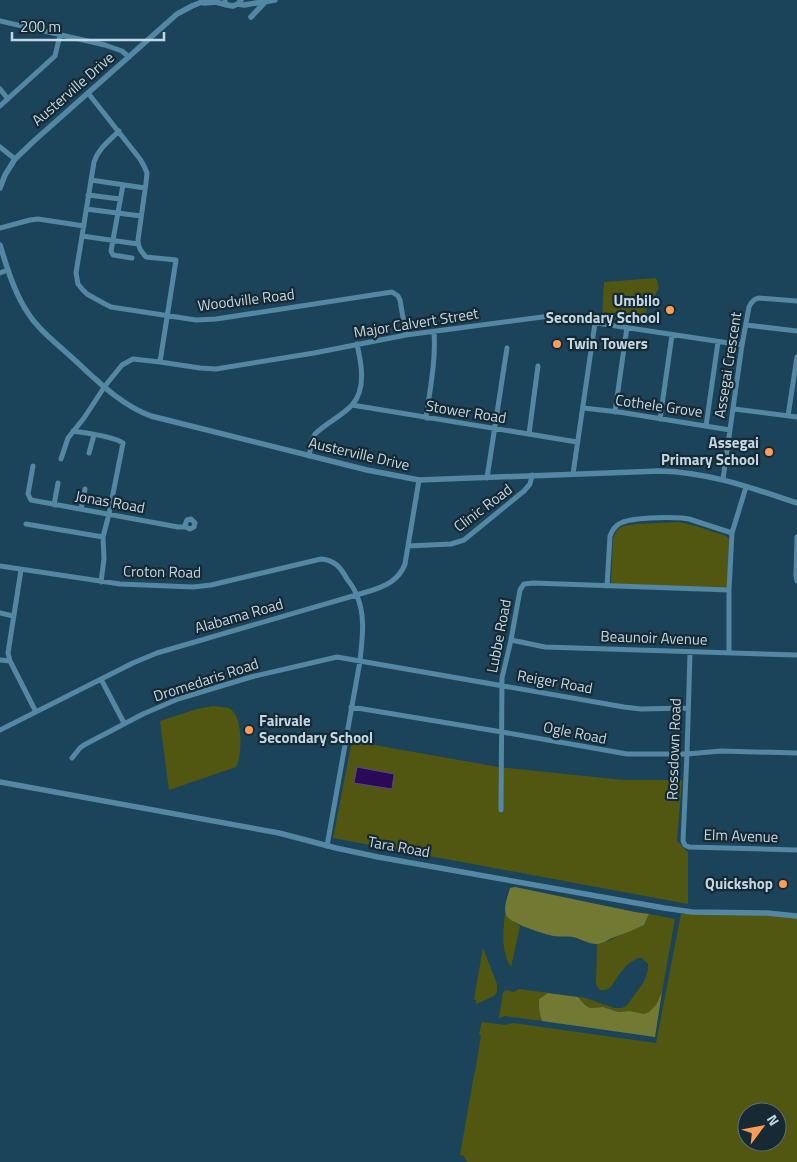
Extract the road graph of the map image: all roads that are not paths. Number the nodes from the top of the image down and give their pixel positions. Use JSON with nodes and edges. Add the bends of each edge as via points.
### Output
{"nodes":[{"id":1,"x":207,"y":0,"type":"edge"},
{"id":2,"x":275,"y":0,"type":"edge"},
{"id":3,"x":266,"y":1,"type":"junction"},
{"id":4,"x":226,"y":2,"type":"edge"},
{"id":5,"x":239,"y":2,"type":"edge"},
{"id":6,"x":199,"y":3,"type":"junction"},
{"id":7,"x":251,"y":18,"type":"dead end"},
{"id":8,"x":0,"y":21,"type":"edge"},
{"id":9,"x":60,"y":35,"type":"junction"},
{"id":10,"x":129,"y":57,"type":"junction"},
{"id":11,"x":0,"y":89,"type":"edge"},
{"id":12,"x":88,"y":93,"type":"junction"},
{"id":13,"x":8,"y":99,"type":"junction"},
{"id":14,"x":0,"y":106,"type":"edge"},
{"id":15,"x":119,"y":131,"type":"junction"},
{"id":16,"x":0,"y":147,"type":"edge"},
{"id":17,"x":16,"y":159,"type":"junction"},
{"id":18,"x":91,"y":180,"type":"junction"},
{"id":19,"x":122,"y":185,"type":"junction"},
{"id":20,"x":0,"y":188,"type":"edge"},
{"id":21,"x":146,"y":188,"type":"junction"},
{"id":22,"x":88,"y":195,"type":"junction"},
{"id":23,"x":120,"y":199,"type":"junction"},
{"id":24,"x":86,"y":209,"type":"junction"},
{"id":25,"x":117,"y":213,"type":"junction"},
{"id":26,"x":141,"y":216,"type":"junction"},
{"id":27,"x":84,"y":226,"type":"junction"},
{"id":28,"x":0,"y":228,"type":"edge"},
{"id":29,"x":82,"y":236,"type":"junction"},
{"id":30,"x":114,"y":240,"type":"junction"},
{"id":31,"x":138,"y":244,"type":"junction"},
{"id":32,"x":0,"y":245,"type":"edge"},
{"id":33,"x":132,"y":258,"type":"dead end"},
{"id":34,"x":8,"y":270,"type":"junction"},
{"id":35,"x":0,"y":273,"type":"edge"},
{"id":36,"x":797,"y":302,"type":"edge"},
{"id":37,"x":168,"y":316,"type":"junction"},
{"id":38,"x":595,"y":323,"type":"junction"},
{"id":39,"x":746,"y":325,"type":"junction"},
{"id":40,"x":627,"y":327,"type":"junction"},
{"id":41,"x":797,"y":331,"type":"edge"},
{"id":42,"x":434,"y":332,"type":"junction"},
{"id":43,"x":406,"y":335,"type":"junction"},
{"id":44,"x":672,"y":335,"type":"junction"},
{"id":45,"x":718,"y":342,"type":"junction"},
{"id":46,"x":357,"y":344,"type":"junction"},
{"id":47,"x":742,"y":345,"type":"junction"},
{"id":48,"x":507,"y":348,"type":"dead end"},
{"id":49,"x":797,"y":357,"type":"edge"},
{"id":50,"x":160,"y":362,"type":"junction"},
{"id":51,"x":538,"y":366,"type":"dead end"},
{"id":52,"x":104,"y":386,"type":"junction"},
{"id":53,"x":352,"y":406,"type":"junction"},
{"id":54,"x":583,"y":408,"type":"junction"},
{"id":55,"x":734,"y":409,"type":"junction"},
{"id":56,"x":615,"y":412,"type":"junction"},
{"id":57,"x":788,"y":416,"type":"junction"},
{"id":58,"x":797,"y":417,"type":"edge"},
{"id":59,"x":84,"y":418,"type":"junction"},
{"id":60,"x":426,"y":418,"type":"junction"},
{"id":61,"x":660,"y":419,"type":"junction"},
{"id":62,"x":706,"y":426,"type":"junction"},
{"id":63,"x":494,"y":429,"type":"junction"},
{"id":64,"x":730,"y":430,"type":"junction"},
{"id":65,"x":73,"y":431,"type":"junction"},
{"id":66,"x":87,"y":434,"type":"junction"},
{"id":67,"x":530,"y":434,"type":"junction"},
{"id":68,"x":94,"y":435,"type":"junction"},
{"id":69,"x":577,"y":442,"type":"junction"},
{"id":70,"x":89,"y":453,"type":"dead end"},
{"id":71,"x":309,"y":456,"type":"junction"},
{"id":72,"x":61,"y":459,"type":"dead end"},
{"id":73,"x":33,"y":466,"type":"dead end"},
{"id":74,"x":573,"y":474,"type":"junction"},
{"id":75,"x":532,"y":475,"type":"junction"},
{"id":76,"x":488,"y":478,"type":"junction"},
{"id":77,"x":723,"y":479,"type":"junction"},
{"id":78,"x":419,"y":480,"type":"junction"},
{"id":79,"x":58,"y":483,"type":"dead end"},
{"id":80,"x":746,"y":486,"type":"junction"},
{"id":81,"x":85,"y":489,"type":"dead end"},
{"id":82,"x":797,"y":503,"type":"edge"},
{"id":83,"x":54,"y":505,"type":"junction"},
{"id":84,"x":81,"y":509,"type":"junction"},
{"id":85,"x":109,"y":514,"type":"junction"},
{"id":86,"x":26,"y":524,"type":"dead end"},
{"id":87,"x":186,"y":527,"type":"dead end"},
{"id":88,"x":732,"y":533,"type":"junction"},
{"id":89,"x":797,"y":537,"type":"edge"},
{"id":90,"x":103,"y":538,"type":"junction"},
{"id":91,"x":408,"y":546,"type":"junction"},
{"id":92,"x":0,"y":566,"type":"edge"},
{"id":93,"x":21,"y":570,"type":"junction"},
{"id":94,"x":797,"y":581,"type":"edge"},
{"id":95,"x":101,"y":582,"type":"junction"},
{"id":96,"x":607,"y":586,"type":"junction"},
{"id":97,"x":730,"y":590,"type":"junction"},
{"id":98,"x":357,"y":595,"type":"junction"},
{"id":99,"x":0,"y":613,"type":"edge"},
{"id":100,"x":14,"y":616,"type":"junction"},
{"id":101,"x":511,"y":640,"type":"junction"},
{"id":102,"x":690,"y":653,"type":"junction"},
{"id":103,"x":729,"y":653,"type":"junction"},
{"id":104,"x":797,"y":655,"type":"edge"},
{"id":105,"x":0,"y":660,"type":"edge"},
{"id":106,"x":10,"y":661,"type":"junction"},
{"id":107,"x":360,"y":661,"type":"junction"},
{"id":108,"x":101,"y":679,"type":"junction"},
{"id":109,"x":503,"y":685,"type":"junction"},
{"id":110,"x":351,"y":707,"type":"junction"},
{"id":111,"x":688,"y":708,"type":"junction"},
{"id":112,"x":36,"y":712,"type":"junction"},
{"id":113,"x":124,"y":723,"type":"junction"},
{"id":114,"x":0,"y":730,"type":"edge"},
{"id":115,"x":502,"y":732,"type":"junction"},
{"id":116,"x":797,"y":753,"type":"edge"},
{"id":117,"x":687,"y":754,"type":"junction"},
{"id":118,"x":72,"y":758,"type":"dead end"},
{"id":119,"x":0,"y":782,"type":"edge"},
{"id":120,"x":501,"y":810,"type":"dead end"},
{"id":121,"x":685,"y":845,"type":"joint"},
{"id":122,"x":327,"y":846,"type":"junction"},
{"id":123,"x":797,"y":850,"type":"edge"},
{"id":124,"x":797,"y":916,"type":"edge"}],
"edges":[{"from":1,"to":6,"type":"street","name":"Austerville Drive"},
{"from":2,"to":3,"type":"street"},
{"from":3,"to":5,"type":"street","via":[[244,5]]},
{"from":3,"to":7,"type":"street"},
{"from":4,"to":5,"type":"street","via":[[233,6]]},
{"from":4,"to":6,"type":"street"},
{"from":6,"to":10,"type":"street","name":"Austerville Drive","via":[[178,14]]},
{"from":8,"to":9,"type":"street"},
{"from":9,"to":10,"type":"street","via":[[112,47]]},
{"from":9,"to":13,"type":"street","via":[[55,56]]},
{"from":10,"to":12,"type":"street","name":"Austerville Drive"},
{"from":11,"to":13,"type":"street"},
{"from":12,"to":15,"type":"street"},
{"from":12,"to":17,"type":"street","name":"Austerville Drive"},
{"from":13,"to":14,"type":"street"},
{"from":15,"to":18,"type":"street","name":"Woodville Road","via":[[96,154]]},
{"from":15,"to":21,"type":"street","via":[[144,166]]},
{"from":16,"to":17,"type":"street"},
{"from":17,"to":20,"type":"street","name":"Austerville Drive"},
{"from":18,"to":19,"type":"street"},
{"from":18,"to":22,"type":"street","name":"Woodville Road"},
{"from":19,"to":21,"type":"street"},
{"from":19,"to":23,"type":"street"},
{"from":21,"to":26,"type":"street"},
{"from":22,"to":23,"type":"street"},
{"from":22,"to":24,"type":"street","name":"Woodville Road"},
{"from":23,"to":25,"type":"street"},
{"from":24,"to":25,"type":"street"},
{"from":24,"to":27,"type":"street","name":"Woodville Road"},
{"from":25,"to":26,"type":"street"},
{"from":25,"to":30,"type":"street"},
{"from":26,"to":31,"type":"street"},
{"from":27,"to":28,"type":"street","via":[[38,219]]},
{"from":27,"to":29,"type":"street","name":"Woodville Road"},
{"from":29,"to":30,"type":"street"},
{"from":29,"to":37,"type":"street","name":"Woodville Road","via":[[76,277],[87,294],[111,307]]},
{"from":30,"to":31,"type":"street"},
{"from":30,"to":33,"type":"street","via":[[113,255]]},
{"from":31,"to":37,"type":"street","via":[[146,257],[176,260]]},
{"from":32,"to":34,"type":"street","name":"Austerville Drive"},
{"from":34,"to":35,"type":"street"},
{"from":34,"to":52,"type":"street","name":"Austerville Drive","via":[[24,307],[38,326]]},
{"from":36,"to":39,"type":"street","name":"Assegai Crescent","via":[[755,299],[749,307]]},
{"from":37,"to":43,"type":"street","name":"Woodville Road","via":[[205,321],[392,292],[400,300]]},
{"from":37,"to":50,"type":"street"},
{"from":38,"to":40,"type":"street","name":"Major Calvert Street"},
{"from":38,"to":42,"type":"street","name":"Major Calvert Street","via":[[543,316]]},
{"from":38,"to":54,"type":"street"},
{"from":39,"to":41,"type":"street"},
{"from":39,"to":47,"type":"street","name":"Assegai Crescent"},
{"from":40,"to":44,"type":"street","name":"Major Calvert Street"},
{"from":40,"to":56,"type":"street"},
{"from":42,"to":43,"type":"street","name":"Major Calvert Street"},
{"from":42,"to":60,"type":"street","via":[[434,363]]},
{"from":43,"to":46,"type":"street","name":"Major Calvert Street"},
{"from":44,"to":45,"type":"street","name":"Major Calvert Street"},
{"from":44,"to":61,"type":"street"},
{"from":45,"to":47,"type":"street","name":"Major Calvert Street"},
{"from":45,"to":62,"type":"street"},
{"from":46,"to":50,"type":"street","name":"Major Calvert Street","via":[[216,369]]},
{"from":46,"to":53,"type":"street","via":[[362,377]]},
{"from":47,"to":55,"type":"street","name":"Assegai Crescent"},
{"from":48,"to":63,"type":"street"},
{"from":49,"to":57,"type":"street"},
{"from":50,"to":52,"type":"street","name":"Major Calvert Street","via":[[127,361]]},
{"from":51,"to":67,"type":"street"},
{"from":52,"to":59,"type":"street","name":"Major Calvert Street"},
{"from":52,"to":71,"type":"street","name":"Austerville Drive","via":[[125,403],[151,416]]},
{"from":53,"to":60,"type":"street","name":"Stower Road"},
{"from":53,"to":71,"type":"street","via":[[315,434]]},
{"from":54,"to":56,"type":"street","name":"Cothele Grove"},
{"from":54,"to":69,"type":"street"},
{"from":55,"to":57,"type":"street"},
{"from":55,"to":64,"type":"street","name":"Assegai Crescent"},
{"from":56,"to":61,"type":"street","name":"Cothele Grove"},
{"from":57,"to":58,"type":"street"},
{"from":59,"to":65,"type":"street","name":"Major Calvert Street"},
{"from":59,"to":66,"type":"street"},
{"from":60,"to":63,"type":"street","name":"Stower Road"},
{"from":61,"to":62,"type":"street","name":"Cothele Grove"},
{"from":62,"to":64,"type":"street","name":"Cothele Grove"},
{"from":63,"to":67,"type":"street","name":"Stower Road"},
{"from":63,"to":76,"type":"street"},
{"from":64,"to":77,"type":"street","name":"Assegai Crescent"},
{"from":65,"to":66,"type":"street"},
{"from":65,"to":72,"type":"street","name":"Major Calvert Street"},
{"from":66,"to":68,"type":"street"},
{"from":67,"to":69,"type":"street","name":"Stower Road"},
{"from":68,"to":70,"type":"street"},
{"from":68,"to":85,"type":"street","via":[[123,443]]},
{"from":69,"to":74,"type":"street"},
{"from":71,"to":78,"type":"street","name":"Austerville Drive"},
{"from":73,"to":83,"type":"street","name":"Jonas Road","via":[[30,499]]},
{"from":74,"to":75,"type":"street","name":"Austerville Drive"},
{"from":74,"to":77,"type":"street","name":"Austerville Drive","via":[[662,471]]},
{"from":75,"to":76,"type":"street","name":"Austerville Drive"},
{"from":75,"to":91,"type":"street","name":"Clinic Road","via":[[524,492],[464,540],[451,544]]},
{"from":76,"to":78,"type":"street","name":"Austerville Drive"},
{"from":77,"to":80,"type":"street","name":"Austerville Drive"},
{"from":78,"to":91,"type":"street","name":"Alabama Road"},
{"from":79,"to":83,"type":"street"},
{"from":80,"to":82,"type":"street","name":"Austerville Drive"},
{"from":80,"to":88,"type":"street"},
{"from":81,"to":84,"type":"street"},
{"from":83,"to":84,"type":"street","name":"Jonas Road"},
{"from":84,"to":85,"type":"street","name":"Jonas Road"},
{"from":85,"to":87,"type":"street","name":"Jonas Road"},
{"from":85,"to":90,"type":"street"},
{"from":86,"to":90,"type":"street"},
{"from":88,"to":96,"type":"street","via":[[682,518],[620,523],[610,536]]},
{"from":88,"to":97,"type":"street"},
{"from":89,"to":94,"type":"street"},
{"from":90,"to":95,"type":"street"},
{"from":91,"to":98,"type":"street","name":"Alabama Road","via":[[403,570],[396,579],[381,588]]},
{"from":92,"to":93,"type":"street","name":"Croton Road"},
{"from":93,"to":95,"type":"street","name":"Croton Road"},
{"from":93,"to":100,"type":"street"},
{"from":95,"to":98,"type":"street","name":"Croton Road","via":[[202,586],[327,559],[339,566]]},
{"from":96,"to":97,"type":"street","name":"Lubbe Road"},
{"from":96,"to":101,"type":"street","name":"Lubbe Road","via":[[524,584],[520,590]]},
{"from":97,"to":103,"type":"street"},
{"from":98,"to":107,"type":"street","via":[[363,624]]},
{"from":98,"to":108,"type":"street","name":"Alabama Road","via":[[157,653]]},
{"from":99,"to":100,"type":"street"},
{"from":100,"to":106,"type":"street","via":[[8,646]]},
{"from":101,"to":102,"type":"street","name":"Beaunoir Avenue","via":[[545,647]]},
{"from":101,"to":109,"type":"street","name":"Lubbe Road"},
{"from":102,"to":103,"type":"street","name":"Beaunoir Avenue"},
{"from":102,"to":111,"type":"street","name":"Rossdown Road"},
{"from":103,"to":104,"type":"street","name":"Beaunoir Avenue"},
{"from":105,"to":106,"type":"street"},
{"from":106,"to":112,"type":"street"},
{"from":107,"to":109,"type":"street","name":"Reiger Road"},
{"from":107,"to":110,"type":"street"},
{"from":107,"to":113,"type":"street","name":"Dromedaris Road","via":[[329,658],[252,676],[178,699]]},
{"from":108,"to":112,"type":"street","name":"Alabama Road"},
{"from":108,"to":113,"type":"street"},
{"from":109,"to":111,"type":"street","name":"Reiger Road","via":[[624,707]]},
{"from":109,"to":115,"type":"street","name":"Lubbe Road"},
{"from":110,"to":115,"type":"street","name":"Ogle Road"},
{"from":110,"to":122,"type":"street"},
{"from":111,"to":117,"type":"street","name":"Rossdown Road"},
{"from":112,"to":114,"type":"street","name":"Alabama Road"},
{"from":113,"to":118,"type":"street","name":"Dromedaris Road","via":[[82,746]]},
{"from":115,"to":117,"type":"street","name":"Ogle Road","via":[[621,754]]},
{"from":115,"to":120,"type":"street","name":"Lubbe Road"},
{"from":116,"to":117,"type":"street","name":"Ogle Road","via":[[720,751]]},
{"from":117,"to":121,"type":"street","name":"Rossdown Road","via":[[682,837]]},
{"from":119,"to":122,"type":"street","name":"Tara Road","via":[[279,833]]},
{"from":121,"to":123,"type":"street","name":"Elm Avenue"},
{"from":122,"to":124,"type":"street","name":"Tara Road","via":[[681,911]]}]}
